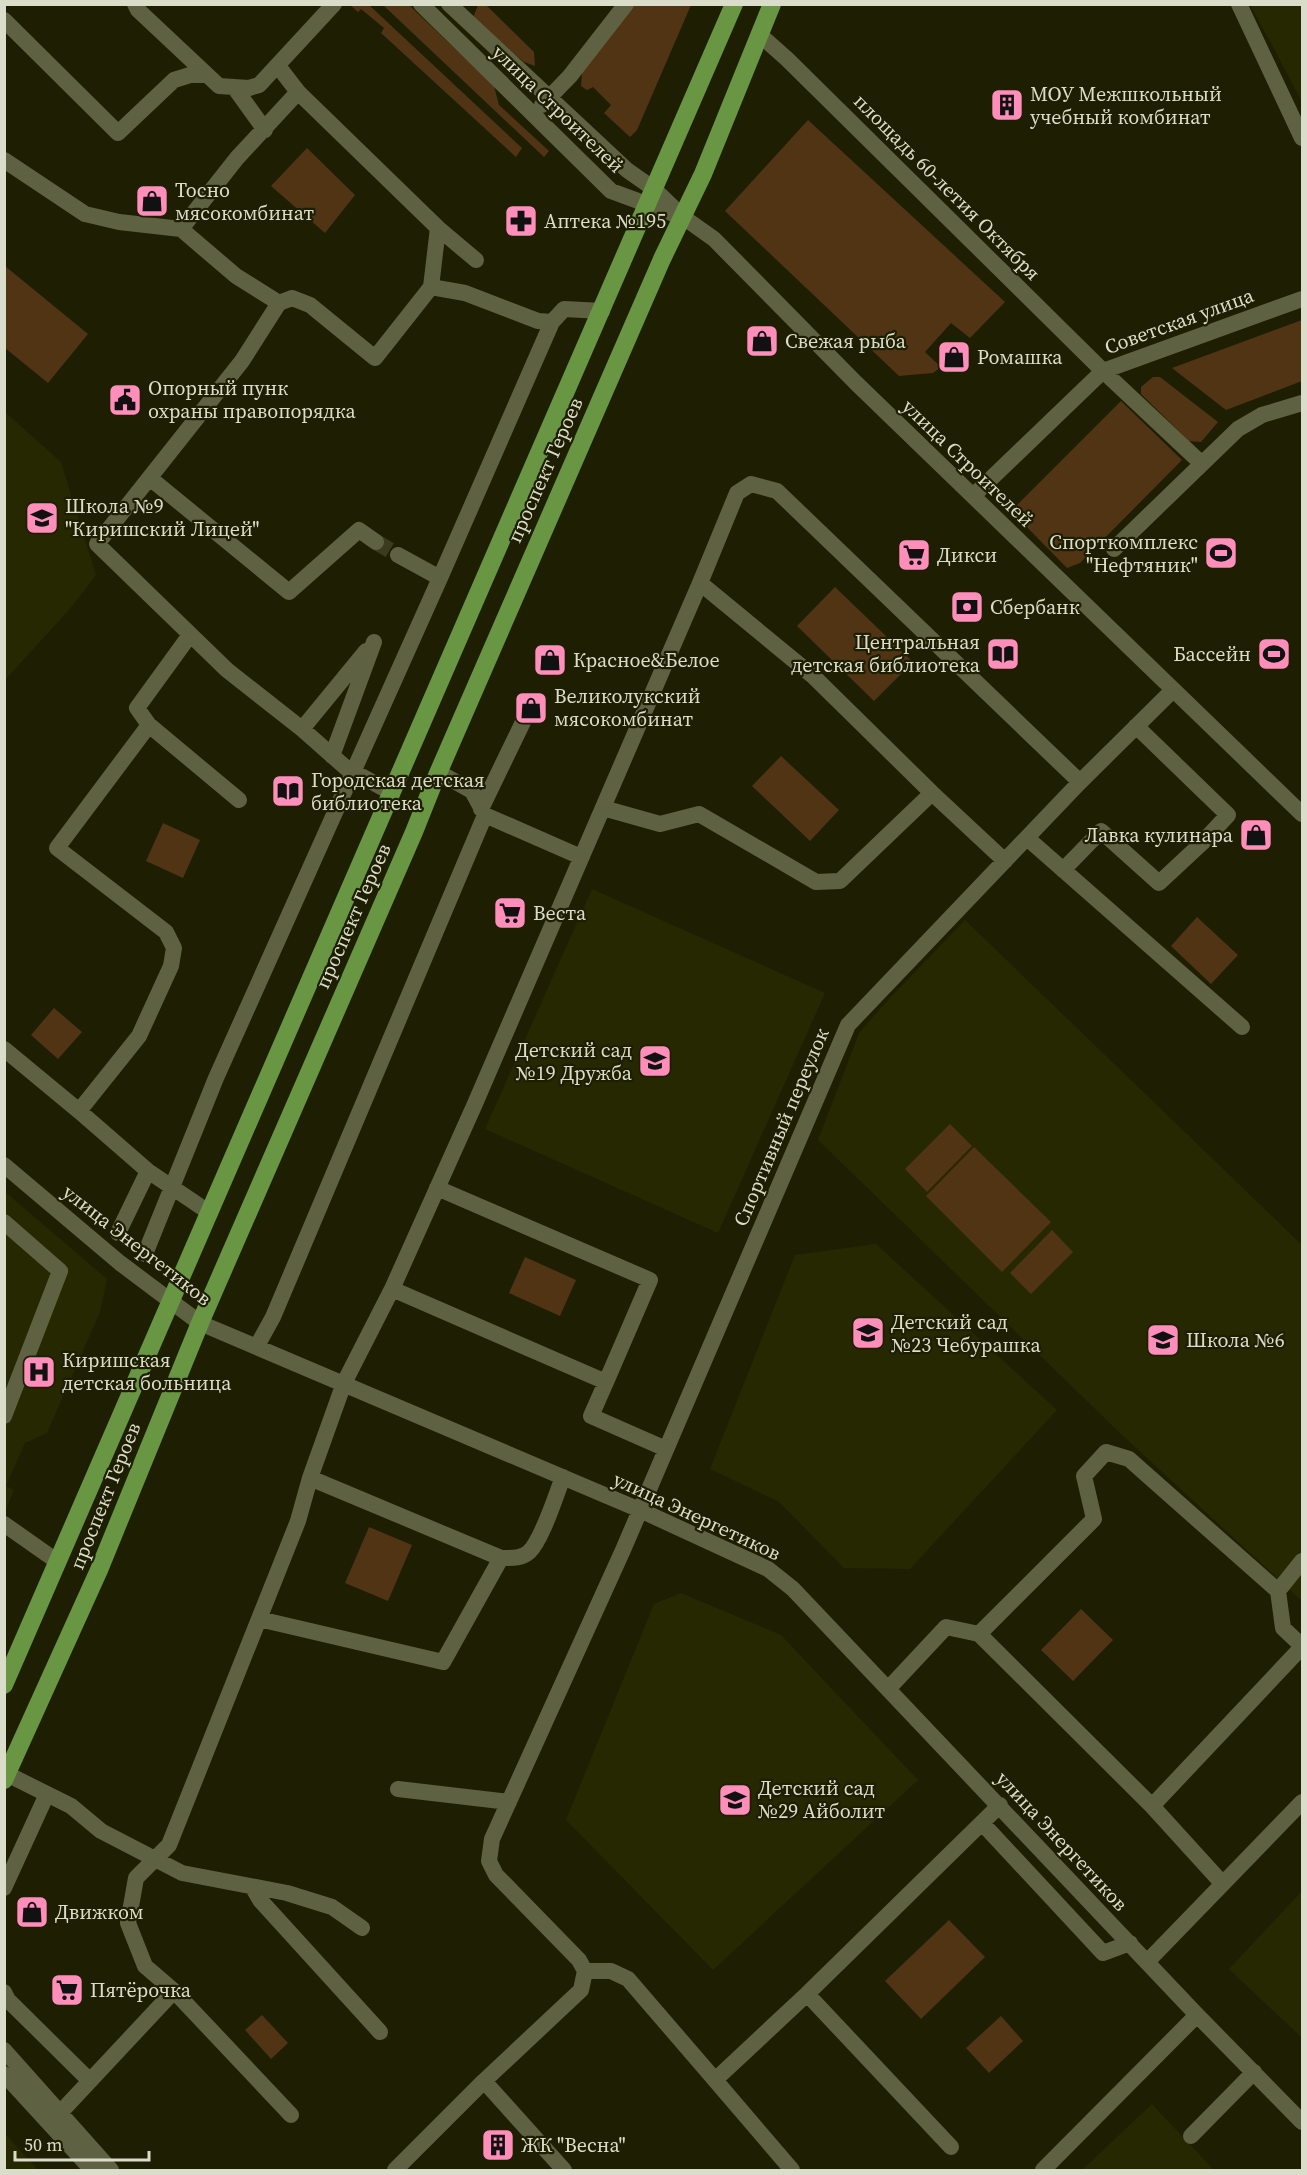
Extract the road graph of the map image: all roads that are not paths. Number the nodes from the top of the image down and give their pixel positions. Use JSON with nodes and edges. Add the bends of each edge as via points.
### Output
{"nodes":[{"id":1,"x":135,"y":4,"type":"edge"},
{"id":2,"x":334,"y":4,"type":"edge"},
{"id":3,"x":421,"y":4,"type":"edge"},
{"id":4,"x":449,"y":4,"type":"edge"},
{"id":5,"x":626,"y":4,"type":"edge"},
{"id":6,"x":734,"y":4,"type":"edge"},
{"id":7,"x":772,"y":4,"type":"edge"},
{"id":8,"x":1237,"y":5,"type":"edge"},
{"id":9,"x":4,"y":20,"type":"edge"},
{"id":10,"x":760,"y":35,"type":"junction"},
{"id":11,"x":278,"y":66,"type":"junction"},
{"id":12,"x":206,"y":75,"type":"junction"},
{"id":13,"x":234,"y":87,"type":"junction"},
{"id":14,"x":298,"y":92,"type":"junction"},
{"id":15,"x":549,"y":98,"type":"junction"},
{"id":16,"x":535,"y":114,"type":"junction"},
{"id":17,"x":264,"y":130,"type":"junction"},
{"id":18,"x":1302,"y":138,"type":"edge"},
{"id":19,"x":4,"y":160,"type":"edge"},
{"id":20,"x":650,"y":197,"type":"junction"},
{"id":21,"x":683,"y":217,"type":"junction"},
{"id":22,"x":438,"y":228,"type":"junction"},
{"id":23,"x":181,"y":229,"type":"junction"},
{"id":24,"x":476,"y":260,"type":"dead end"},
{"id":25,"x":431,"y":287,"type":"junction"},
{"id":26,"x":1302,"y":299,"type":"edge"},
{"id":27,"x":279,"y":303,"type":"junction"},
{"id":28,"x":602,"y":310,"type":"junction"},
{"id":29,"x":552,"y":322,"type":"junction"},
{"id":30,"x":1103,"y":371,"type":"junction"},
{"id":31,"x":1302,"y":403,"type":"edge"},
{"id":32,"x":1202,"y":463,"type":"junction"},
{"id":33,"x":151,"y":479,"type":"junction"},
{"id":34,"x":974,"y":495,"type":"junction"},
{"id":35,"x":376,"y":542,"type":"tunnel mouth"},
{"id":36,"x":1114,"y":549,"type":"dead end"},
{"id":37,"x":398,"y":555,"type":"tunnel mouth"},
{"id":38,"x":440,"y":578,"type":"junction"},
{"id":39,"x":700,"y":583,"type":"junction"},
{"id":40,"x":190,"y":635,"type":"junction"},
{"id":41,"x":1173,"y":690,"type":"junction"},
{"id":42,"x":523,"y":722,"type":"dead end"},
{"id":43,"x":149,"y":725,"type":"junction"},
{"id":44,"x":1136,"y":726,"type":"junction"},
{"id":45,"x":302,"y":729,"type":"junction"},
{"id":46,"x":332,"y":756,"type":"junction"},
{"id":47,"x":438,"y":772,"type":"junction"},
{"id":48,"x":353,"y":774,"type":"junction"},
{"id":49,"x":1080,"y":782,"type":"junction"},
{"id":50,"x":932,"y":793,"type":"junction"},
{"id":51,"x":392,"y":794,"type":"junction"},
{"id":52,"x":239,"y":800,"type":"dead end"},
{"id":53,"x":603,"y":808,"type":"junction"},
{"id":54,"x":483,"y":812,"type":"junction"},
{"id":55,"x":1302,"y":814,"type":"edge"},
{"id":56,"x":1027,"y":838,"type":"junction"},
{"id":57,"x":581,"y":857,"type":"junction"},
{"id":58,"x":1005,"y":861,"type":"junction"},
{"id":59,"x":1063,"y":870,"type":"junction"},
{"id":60,"x":1242,"y":1028,"type":"dead end"},
{"id":61,"x":4,"y":1049,"type":"edge"},
{"id":62,"x":78,"y":1111,"type":"junction"},
{"id":63,"x":4,"y":1165,"type":"edge"},
{"id":64,"x":148,"y":1171,"type":"junction"},
{"id":65,"x":171,"y":1188,"type":"junction"},
{"id":66,"x":437,"y":1188,"type":"junction"},
{"id":67,"x":210,"y":1213,"type":"junction"},
{"id":68,"x":4,"y":1222,"type":"edge"},
{"id":69,"x":118,"y":1233,"type":"dead end"},
{"id":70,"x":145,"y":1254,"type":"dead end"},
{"id":71,"x":392,"y":1289,"type":"junction"},
{"id":72,"x":170,"y":1301,"type":"junction"},
{"id":73,"x":200,"y":1323,"type":"junction"},
{"id":74,"x":257,"y":1346,"type":"junction"},
{"id":75,"x":606,"y":1382,"type":"junction"},
{"id":76,"x":344,"y":1383,"type":"junction"},
{"id":77,"x":4,"y":1416,"type":"edge"},
{"id":78,"x":666,"y":1449,"type":"junction"},
{"id":79,"x":563,"y":1477,"type":"junction"},
{"id":80,"x":310,"y":1478,"type":"junction"},
{"id":81,"x":640,"y":1510,"type":"junction"},
{"id":82,"x":4,"y":1524,"type":"edge"},
{"id":83,"x":501,"y":1558,"type":"junction"},
{"id":84,"x":1302,"y":1561,"type":"edge"},
{"id":85,"x":58,"y":1562,"type":"junction"},
{"id":86,"x":1278,"y":1591,"type":"junction"},
{"id":87,"x":259,"y":1619,"type":"junction"},
{"id":88,"x":979,"y":1634,"type":"junction"},
{"id":89,"x":1302,"y":1646,"type":"edge"},
{"id":90,"x":4,"y":1685,"type":"edge"},
{"id":91,"x":888,"y":1689,"type":"junction"},
{"id":92,"x":6,"y":1777,"type":"edge"},
{"id":93,"x":398,"y":1789,"type":"dead end"},
{"id":94,"x":47,"y":1794,"type":"junction"},
{"id":95,"x":509,"y":1802,"type":"junction"},
{"id":96,"x":1302,"y":1802,"type":"edge"},
{"id":97,"x":1000,"y":1805,"type":"junction"},
{"id":98,"x":1152,"y":1806,"type":"junction"},
{"id":99,"x":982,"y":1823,"type":"junction"},
{"id":100,"x":155,"y":1859,"type":"junction"},
{"id":101,"x":1222,"y":1883,"type":"junction"},
{"id":102,"x":4,"y":1888,"type":"edge"},
{"id":103,"x":253,"y":1888,"type":"junction"},
{"id":104,"x":362,"y":1928,"type":"dead end"},
{"id":105,"x":1130,"y":1943,"type":"junction"},
{"id":106,"x":1147,"y":1962,"type":"junction"},
{"id":107,"x":585,"y":1971,"type":"junction"},
{"id":108,"x":174,"y":1991,"type":"junction"},
{"id":109,"x":4,"y":1992,"type":"edge"},
{"id":110,"x":807,"y":1994,"type":"junction"},
{"id":111,"x":1197,"y":2015,"type":"junction"},
{"id":112,"x":380,"y":2032,"type":"dead end"},
{"id":113,"x":4,"y":2050,"type":"edge"},
{"id":114,"x":1254,"y":2072,"type":"junction"},
{"id":115,"x":4,"y":2074,"type":"edge"},
{"id":116,"x":89,"y":2080,"type":"junction"},
{"id":117,"x":715,"y":2080,"type":"junction"},
{"id":118,"x":484,"y":2081,"type":"junction"},
{"id":119,"x":59,"y":2114,"type":"junction"},
{"id":120,"x":291,"y":2115,"type":"dead end"},
{"id":121,"x":1302,"y":2122,"type":"edge"},
{"id":122,"x":1191,"y":2136,"type":"dead end"},
{"id":123,"x":951,"y":2147,"type":"dead end"},
{"id":124,"x":92,"y":2170,"type":"edge"},
{"id":125,"x":111,"y":2170,"type":"edge"},
{"id":126,"x":395,"y":2170,"type":"edge"},
{"id":127,"x":564,"y":2170,"type":"edge"},
{"id":128,"x":792,"y":2170,"type":"edge"},
{"id":129,"x":1043,"y":2170,"type":"edge"}],
"edges":[{"from":1,"to":12,"type":"street"},
{"from":2,"to":11,"type":"street"},
{"from":3,"to":16,"type":"street","name":"улица Строителей"},
{"from":4,"to":15,"type":"street","name":"улица Строителей"},
{"from":5,"to":15,"type":"street"},
{"from":6,"to":20,"type":"main road","name":"проспект Героев"},
{"from":7,"to":10,"type":"main road","name":"проспект Героев"},
{"from":8,"to":18,"type":"street"},
{"from":9,"to":12,"type":"street","via":[[118,133],[174,80]]},
{"from":10,"to":21,"type":"main road","name":"проспект Героев"},
{"from":10,"to":30,"type":"street","name":"площадь 60-летия Октября"},
{"from":11,"to":13,"type":"street","via":[[259,85]]},
{"from":11,"to":14,"type":"street"},
{"from":12,"to":13,"type":"street","via":[[219,86]]},
{"from":13,"to":17,"type":"street"},
{"from":14,"to":17,"type":"street"},
{"from":14,"to":22,"type":"street"},
{"from":15,"to":16,"type":"street"},
{"from":15,"to":20,"type":"street","name":"улица Строителей","via":[[627,170]]},
{"from":16,"to":20,"type":"street","name":"улица Строителей","via":[[611,190]]},
{"from":17,"to":23,"type":"street"},
{"from":19,"to":23,"type":"street","via":[[85,214]]},
{"from":20,"to":21,"type":"street","name":"улица Строителей"},
{"from":20,"to":28,"type":"main road","name":"проспект Героев"},
{"from":21,"to":34,"type":"street","name":"улица Строителей","via":[[714,239]]},
{"from":21,"to":47,"type":"main road","name":"проспект Героев"},
{"from":22,"to":24,"type":"street"},
{"from":22,"to":25,"type":"street"},
{"from":23,"to":27,"type":"street","via":[[236,276]]},
{"from":25,"to":27,"type":"street","via":[[375,358],[310,305],[292,298]]},
{"from":25,"to":29,"type":"street","via":[[465,293],[538,321]]},
{"from":26,"to":30,"type":"street","name":"Советская улица"},
{"from":27,"to":33,"type":"street","via":[[242,361]]},
{"from":28,"to":29,"type":"street","via":[[564,309]]},
{"from":28,"to":51,"type":"main road","name":"проспект Героев"},
{"from":29,"to":38,"type":"street"},
{"from":30,"to":32,"type":"street","name":"площадь 60-летия Октября"},
{"from":30,"to":34,"type":"street","name":"Советская улица"},
{"from":31,"to":32,"type":"street","via":[[1262,415],[1238,429]]},
{"from":32,"to":36,"type":"street"},
{"from":33,"to":35,"type":"street","via":[[289,592],[359,530]]},
{"from":33,"to":40,"type":"street","via":[[97,544]]},
{"from":34,"to":41,"type":"street","name":"улица Строителей"},
{"from":37,"to":38,"type":"street"},
{"from":38,"to":48,"type":"street"},
{"from":39,"to":49,"type":"street","via":[[736,493],[751,484],[777,491]]},
{"from":39,"to":50,"type":"street","via":[[813,676]]},
{"from":39,"to":53,"type":"street"},
{"from":40,"to":43,"type":"street","via":[[137,708]]},
{"from":40,"to":45,"type":"street","via":[[227,670]]},
{"from":41,"to":44,"type":"street","name":"Спортивный переулок"},
{"from":41,"to":55,"type":"street","name":"улица Строителей"},
{"from":42,"to":54,"type":"street"},
{"from":43,"to":52,"type":"street"},
{"from":43,"to":62,"type":"street","via":[[57,848],[166,932],[174,948],[171,966],[139,1036]]},
{"from":44,"to":49,"type":"street","name":"Спортивный переулок"},
{"from":44,"to":59,"type":"street","via":[[1228,815],[1159,884],[1101,831]]},
{"from":45,"to":46,"type":"street"},
{"from":45,"to":46,"type":"street","via":[[374,642]]},
{"from":46,"to":48,"type":"street"},
{"from":47,"to":54,"type":"street","via":[[472,791]]},
{"from":47,"to":73,"type":"main road","name":"проспект Героев"},
{"from":48,"to":51,"type":"street"},
{"from":48,"to":65,"type":"street"},
{"from":49,"to":56,"type":"street","name":"Спортивный переулок"},
{"from":50,"to":53,"type":"street","via":[[840,881],[816,882],[699,814],[660,824]]},
{"from":50,"to":58,"type":"street"},
{"from":51,"to":67,"type":"main road","name":"проспект Героев"},
{"from":53,"to":57,"type":"street"},
{"from":54,"to":57,"type":"street"},
{"from":54,"to":74,"type":"street","via":[[273,1317]]},
{"from":56,"to":58,"type":"street","name":"Спортивный переулок"},
{"from":56,"to":59,"type":"street"},
{"from":57,"to":66,"type":"street"},
{"from":58,"to":78,"type":"street","name":"Спортивный переулок","via":[[848,1025]]},
{"from":59,"to":60,"type":"street"},
{"from":61,"to":62,"type":"street"},
{"from":62,"to":64,"type":"street"},
{"from":63,"to":72,"type":"street","name":"улица Энергетиков"},
{"from":64,"to":65,"type":"street"},
{"from":64,"to":69,"type":"street"},
{"from":65,"to":67,"type":"street"},
{"from":65,"to":70,"type":"street"},
{"from":66,"to":71,"type":"street"},
{"from":66,"to":75,"type":"street","via":[[650,1280]]},
{"from":67,"to":72,"type":"main road","name":"проспект Героев"},
{"from":68,"to":77,"type":"street","via":[[60,1271]]},
{"from":71,"to":75,"type":"street"},
{"from":71,"to":76,"type":"street"},
{"from":72,"to":73,"type":"street","name":"улица Энергетиков"},
{"from":72,"to":85,"type":"main road","name":"проспект Героев"},
{"from":73,"to":74,"type":"street","name":"улица Энергетиков"},
{"from":73,"to":92,"type":"main road","name":"проспект Героев","via":[[99,1570]]},
{"from":74,"to":76,"type":"street","name":"улица Энергетиков"},
{"from":75,"to":78,"type":"street","via":[[591,1416]]},
{"from":76,"to":79,"type":"street","name":"улица Энергетиков"},
{"from":76,"to":80,"type":"street"},
{"from":78,"to":81,"type":"street","name":"Спортивный переулок"},
{"from":79,"to":81,"type":"street","name":"улица Энергетиков"},
{"from":79,"to":83,"type":"street","via":[[536,1544],[516,1558]]},
{"from":80,"to":83,"type":"street"},
{"from":80,"to":87,"type":"street","via":[[298,1521]]},
{"from":81,"to":91,"type":"street","name":"улица Энергетиков","via":[[768,1569],[793,1589]]},
{"from":81,"to":95,"type":"street","name":"Спортивный переулок"},
{"from":82,"to":85,"type":"street"},
{"from":83,"to":87,"type":"street","via":[[443,1662]]},
{"from":84,"to":86,"type":"street"},
{"from":85,"to":90,"type":"main road","name":"проспект Героев"},
{"from":86,"to":88,"type":"street","via":[[1129,1459],[1106,1452],[1083,1476],[1094,1519]]},
{"from":86,"to":89,"type":"street","via":[[1283,1628]]},
{"from":87,"to":100,"type":"street","via":[[169,1845]]},
{"from":88,"to":91,"type":"street","via":[[946,1627]]},
{"from":88,"to":98,"type":"street"},
{"from":89,"to":98,"type":"street"},
{"from":91,"to":97,"type":"street","name":"улица Энергетиков"},
{"from":92,"to":94,"type":"street"},
{"from":93,"to":95,"type":"street"},
{"from":94,"to":100,"type":"street","via":[[71,1806],[101,1832]]},
{"from":94,"to":102,"type":"street"},
{"from":95,"to":107,"type":"street","name":"Спортивный переулок","via":[[492,1839],[489,1861],[496,1875],[579,1960]]},
{"from":96,"to":101,"type":"street"},
{"from":97,"to":99,"type":"street"},
{"from":97,"to":105,"type":"street","name":"улица Энергетиков"},
{"from":98,"to":101,"type":"street"},
{"from":99,"to":105,"type":"street","via":[[1103,1953]]},
{"from":99,"to":110,"type":"street"},
{"from":100,"to":103,"type":"street","via":[[182,1873]]},
{"from":100,"to":108,"type":"street","via":[[136,1878],[128,1923],[146,1966]]},
{"from":101,"to":106,"type":"street"},
{"from":103,"to":104,"type":"street","via":[[287,1893],[332,1907]]},
{"from":103,"to":112,"type":"street"},
{"from":105,"to":106,"type":"street","name":"улица Энергетиков"},
{"from":106,"to":111,"type":"street","name":"улица Энергетиков"},
{"from":107,"to":117,"type":"street","via":[[611,1971],[628,1979]]},
{"from":107,"to":118,"type":"street","via":[[581,1990]]},
{"from":108,"to":116,"type":"street"},
{"from":108,"to":120,"type":"street"},
{"from":109,"to":116,"type":"street"},
{"from":110,"to":117,"type":"street"},
{"from":110,"to":123,"type":"street"},
{"from":111,"to":114,"type":"street","name":"улица Энергетиков"},
{"from":111,"to":129,"type":"street"},
{"from":113,"to":119,"type":"street"},
{"from":114,"to":121,"type":"street","name":"улица Энергетиков"},
{"from":114,"to":122,"type":"street"},
{"from":115,"to":124,"type":"street"},
{"from":116,"to":119,"type":"street"},
{"from":117,"to":128,"type":"street"},
{"from":118,"to":126,"type":"street"},
{"from":118,"to":127,"type":"street"},
{"from":119,"to":125,"type":"street"}]}
